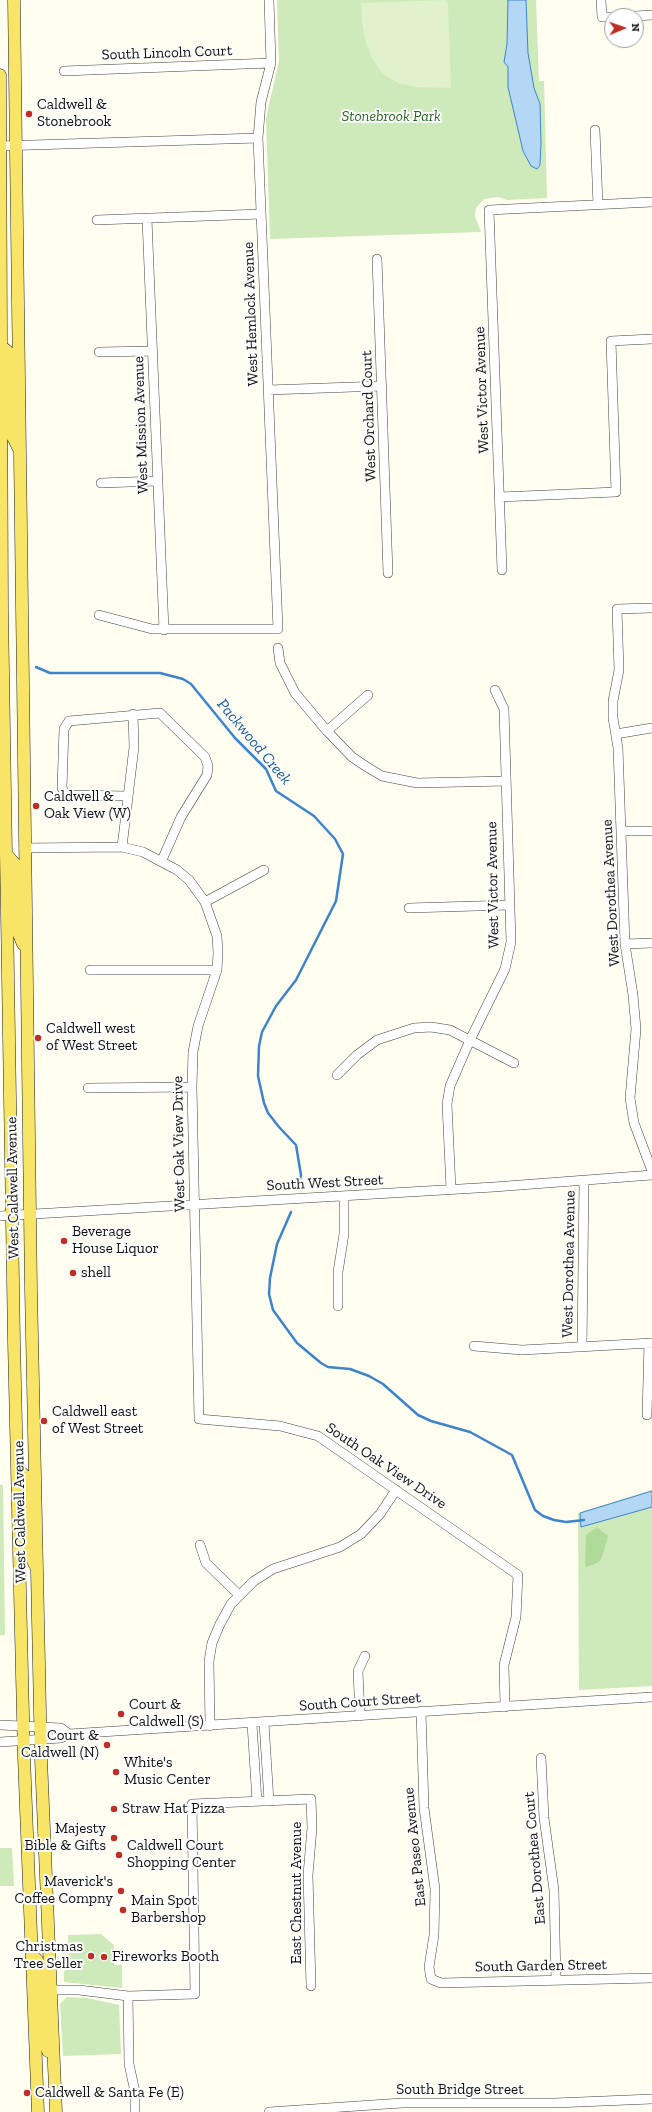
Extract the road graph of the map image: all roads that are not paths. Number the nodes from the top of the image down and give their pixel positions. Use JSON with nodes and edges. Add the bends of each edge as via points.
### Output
{"nodes":[{"id":1,"x":14,"y":0,"type":"edge"},
{"id":2,"x":269,"y":0,"type":"edge"},
{"id":3,"x":601,"y":0,"type":"edge"},
{"id":4,"x":604,"y":17,"type":"edge"},
{"id":5,"x":270,"y":63,"type":"junction"},
{"id":6,"x":64,"y":70,"type":"dead end"},
{"id":7,"x":0,"y":75,"type":"edge"},
{"id":8,"x":595,"y":130,"type":"dead end"},
{"id":9,"x":258,"y":138,"type":"junction"},
{"id":10,"x":1,"y":146,"type":"edge"},
{"id":11,"x":17,"y":146,"type":"junction"},
{"id":12,"x":652,"y":202,"type":"edge"},
{"id":13,"x":598,"y":205,"type":"junction"},
{"id":14,"x":261,"y":214,"type":"junction"},
{"id":15,"x":147,"y":219,"type":"junction"},
{"id":16,"x":97,"y":220,"type":"dead end"},
{"id":17,"x":377,"y":259,"type":"dead end"},
{"id":18,"x":652,"y":339,"type":"edge"},
{"id":19,"x":1,"y":346,"type":"junction"},
{"id":20,"x":152,"y":351,"type":"junction"},
{"id":21,"x":99,"y":352,"type":"dead end"},
{"id":22,"x":382,"y":386,"type":"junction"},
{"id":23,"x":268,"y":390,"type":"junction"},
{"id":24,"x":21,"y":452,"type":"junction"},
{"id":25,"x":158,"y":481,"type":"junction"},
{"id":26,"x":101,"y":483,"type":"dead end"},
{"id":27,"x":500,"y":497,"type":"junction"},
{"id":28,"x":502,"y":570,"type":"dead end"},
{"id":29,"x":388,"y":573,"type":"dead end"},
{"id":30,"x":652,"y":608,"type":"edge"},
{"id":31,"x":99,"y":615,"type":"dead end"},
{"id":32,"x":164,"y":630,"type":"junction"},
{"id":33,"x":278,"y":648,"type":"dead end"},
{"id":34,"x":495,"y":690,"type":"dead end"},
{"id":35,"x":368,"y":695,"type":"dead end"},
{"id":36,"x":133,"y":714,"type":"junction"},
{"id":37,"x":652,"y":728,"type":"edge"},
{"id":38,"x":327,"y":731,"type":"junction"},
{"id":39,"x":616,"y":734,"type":"junction"},
{"id":40,"x":506,"y":781,"type":"junction"},
{"id":41,"x":127,"y":796,"type":"junction"},
{"id":42,"x":621,"y":831,"type":"junction"},
{"id":43,"x":652,"y":831,"type":"edge"},
{"id":44,"x":24,"y":848,"type":"junction"},
{"id":45,"x":122,"y":848,"type":"junction"},
{"id":46,"x":3,"y":854,"type":"edge"},
{"id":47,"x":162,"y":860,"type":"junction"},
{"id":48,"x":264,"y":870,"type":"dead end"},
{"id":49,"x":206,"y":902,"type":"junction"},
{"id":50,"x":510,"y":905,"type":"junction"},
{"id":51,"x":409,"y":908,"type":"dead end"},
{"id":52,"x":652,"y":943,"type":"edge"},
{"id":53,"x":625,"y":944,"type":"junction"},
{"id":54,"x":26,"y":954,"type":"junction"},
{"id":55,"x":90,"y":970,"type":"dead end"},
{"id":56,"x":217,"y":970,"type":"junction"},
{"id":57,"x":470,"y":1040,"type":"junction"},
{"id":58,"x":514,"y":1063,"type":"dead end"},
{"id":59,"x":337,"y":1075,"type":"dead end"},
{"id":60,"x":192,"y":1087,"type":"junction"},
{"id":61,"x":88,"y":1088,"type":"dead end"},
{"id":62,"x":652,"y":1171,"type":"edge"},
{"id":63,"x":652,"y":1175,"type":"edge"},
{"id":64,"x":584,"y":1181,"type":"junction"},
{"id":65,"x":452,"y":1189,"type":"junction"},
{"id":66,"x":344,"y":1196,"type":"junction"},
{"id":67,"x":194,"y":1204,"type":"junction"},
{"id":68,"x":30,"y":1215,"type":"junction"},
{"id":69,"x":0,"y":1216,"type":"edge"},
{"id":70,"x":12,"y":1216,"type":"junction"},
{"id":71,"x":338,"y":1306,"type":"dead end"},
{"id":72,"x":650,"y":1343,"type":"edge"},
{"id":73,"x":474,"y":1346,"type":"dead end"},
{"id":74,"x":582,"y":1347,"type":"junction"},
{"id":75,"x":647,"y":1415,"type":"dead end"},
{"id":76,"x":199,"y":1419,"type":"joint"},
{"id":77,"x":17,"y":1469,"type":"junction"},
{"id":78,"x":396,"y":1490,"type":"junction"},
{"id":79,"x":200,"y":1545,"type":"dead end"},
{"id":80,"x":37,"y":1570,"type":"junction"},
{"id":81,"x":239,"y":1595,"type":"junction"},
{"id":82,"x":365,"y":1656,"type":"dead end"},
{"id":83,"x":652,"y":1697,"type":"edge"},
{"id":84,"x":505,"y":1706,"type":"junction"},
{"id":85,"x":421,"y":1711,"type":"junction"},
{"id":86,"x":360,"y":1716,"type":"junction"},
{"id":87,"x":264,"y":1723,"type":"junction"},
{"id":88,"x":252,"y":1724,"type":"junction"},
{"id":89,"x":0,"y":1725,"type":"edge"},
{"id":90,"x":23,"y":1726,"type":"junction"},
{"id":91,"x":210,"y":1726,"type":"junction"},
{"id":92,"x":41,"y":1727,"type":"junction"},
{"id":93,"x":69,"y":1734,"type":"junction"},
{"id":94,"x":41,"y":1740,"type":"junction"},
{"id":95,"x":24,"y":1741,"type":"junction"},
{"id":96,"x":0,"y":1742,"type":"edge"},
{"id":97,"x":541,"y":1758,"type":"dead end"},
{"id":98,"x":269,"y":1801,"type":"junction"},
{"id":99,"x":257,"y":1802,"type":"junction"},
{"id":100,"x":31,"y":1954,"type":"junction"},
{"id":101,"x":652,"y":1978,"type":"edge"},
{"id":102,"x":432,"y":1979,"type":"joint"},
{"id":103,"x":556,"y":1980,"type":"junction"},
{"id":104,"x":311,"y":1986,"type":"dead end"},
{"id":105,"x":51,"y":1990,"type":"junction"},
{"id":106,"x":128,"y":1996,"type":"junction"},
{"id":107,"x":54,"y":2069,"type":"junction"},
{"id":108,"x":652,"y":2099,"type":"edge"},
{"id":109,"x":38,"y":2112,"type":"edge"},
{"id":110,"x":56,"y":2112,"type":"edge"},
{"id":111,"x":135,"y":2112,"type":"edge"},
{"id":112,"x":269,"y":2112,"type":"edge"}],
"edges":[{"from":1,"to":11,"type":"main road","name":"West Caldwell Avenue"},
{"from":2,"to":5,"type":"street","name":"West Hemlock Avenue"},
{"from":3,"to":4,"type":"street"},
{"from":5,"to":6,"type":"street","name":"South Lincoln Court"},
{"from":5,"to":9,"type":"street","name":"West Hemlock Avenue","via":[[261,102]]},
{"from":7,"to":10,"type":"main road","name":"West Caldwell Avenue"},
{"from":8,"to":13,"type":"street"},
{"from":9,"to":11,"type":"street"},
{"from":9,"to":14,"type":"street","name":"West Hemlock Avenue"},
{"from":10,"to":11,"type":"street"},
{"from":10,"to":19,"type":"main road","name":"West Caldwell Avenue"},
{"from":11,"to":24,"type":"main road","name":"West Caldwell Avenue"},
{"from":12,"to":13,"type":"street"},
{"from":13,"to":27,"type":"street","name":"West Victor Avenue","via":[[489,210]]},
{"from":14,"to":15,"type":"street"},
{"from":14,"to":23,"type":"street","name":"West Hemlock Avenue"},
{"from":15,"to":16,"type":"street"},
{"from":15,"to":20,"type":"street","name":"West Mission Avenue"},
{"from":17,"to":22,"type":"street","name":"West Orchard Court"},
{"from":18,"to":27,"type":"street","via":[[611,341],[616,492]]},
{"from":19,"to":24,"type":"main road","via":[[8,352],[11,361],[12,435]]},
{"from":19,"to":46,"type":"main road","name":"West Caldwell Avenue"},
{"from":20,"to":21,"type":"street"},
{"from":20,"to":25,"type":"street","name":"West Mission Avenue"},
{"from":22,"to":23,"type":"street"},
{"from":22,"to":29,"type":"street","name":"West Orchard Court"},
{"from":23,"to":32,"type":"street","name":"West Hemlock Avenue","via":[[278,629]]},
{"from":24,"to":44,"type":"main road","name":"West Caldwell Avenue"},
{"from":25,"to":26,"type":"street"},
{"from":25,"to":32,"type":"street","name":"West Mission Avenue"},
{"from":27,"to":28,"type":"street","name":"West Victor Avenue"},
{"from":30,"to":39,"type":"street","name":"West Dorothea Avenue","via":[[617,609],[619,670],[613,701]]},
{"from":31,"to":32,"type":"street","via":[[136,626]]},
{"from":33,"to":38,"type":"street","via":[[280,663],[295,693]]},
{"from":34,"to":40,"type":"street","name":"West Victor Avenue","via":[[504,709]]},
{"from":35,"to":38,"type":"street"},
{"from":36,"to":41,"type":"street","via":[[134,748]]},
{"from":36,"to":41,"type":"street","via":[[72,719],[64,728],[64,792],[69,796]]},
{"from":36,"to":47,"type":"street","via":[[160,713],[205,757],[208,766],[207,775],[181,817]]},
{"from":37,"to":39,"type":"street"},
{"from":38,"to":40,"type":"street","via":[[352,757],[367,768],[399,781],[417,784]]},
{"from":39,"to":42,"type":"street","name":"West Dorothea Avenue"},
{"from":40,"to":50,"type":"street","name":"West Victor Avenue"},
{"from":41,"to":45,"type":"street"},
{"from":42,"to":43,"type":"street"},
{"from":42,"to":53,"type":"street","name":"West Dorothea Avenue"},
{"from":44,"to":45,"type":"street"},
{"from":44,"to":54,"type":"main road","name":"West Caldwell Avenue"},
{"from":45,"to":47,"type":"street","via":[[143,852]]},
{"from":46,"to":54,"type":"main road","via":[[14,863],[17,929]]},
{"from":46,"to":70,"type":"main road","name":"West Caldwell Avenue"},
{"from":47,"to":49,"type":"street","name":"West Oak View Drive","via":[[189,880]]},
{"from":48,"to":49,"type":"street"},
{"from":49,"to":56,"type":"street","name":"West Oak View Drive","via":[[217,936]]},
{"from":50,"to":51,"type":"street"},
{"from":50,"to":57,"type":"street","name":"West Victor Avenue","via":[[511,942],[505,969]]},
{"from":52,"to":53,"type":"street"},
{"from":53,"to":62,"type":"street","name":"West Dorothea Avenue","via":[[636,1029],[630,1098],[634,1123]]},
{"from":54,"to":68,"type":"main road","name":"West Caldwell Avenue"},
{"from":55,"to":56,"type":"street"},
{"from":56,"to":60,"type":"street","name":"West Oak View Drive","via":[[198,1026],[193,1052]]},
{"from":57,"to":58,"type":"street"},
{"from":57,"to":59,"type":"street","via":[[450,1030],[431,1027],[400,1031],[378,1040],[357,1055]]},
{"from":57,"to":65,"type":"street","name":"West Victor Avenue","via":[[450,1086],[447,1104]]},
{"from":60,"to":61,"type":"street"},
{"from":60,"to":67,"type":"street","name":"West Oak View Drive"},
{"from":63,"to":64,"type":"street","name":"South West Street"},
{"from":64,"to":65,"type":"street","name":"South West Street"},
{"from":64,"to":74,"type":"street","name":"West Dorothea Avenue"},
{"from":65,"to":66,"type":"street","name":"South West Street"},
{"from":66,"to":67,"type":"street","name":"South West Street"},
{"from":66,"to":71,"type":"street","via":[[344,1234],[338,1272]]},
{"from":67,"to":68,"type":"street","name":"South West Street"},
{"from":67,"to":76,"type":"street","name":"West Oak View Drive"},
{"from":68,"to":70,"type":"street","name":"South West Street"},
{"from":68,"to":80,"type":"main road","name":"West Caldwell Avenue"},
{"from":69,"to":70,"type":"street","name":"South West Street"},
{"from":70,"to":77,"type":"main road","name":"West Caldwell Avenue"},
{"from":72,"to":74,"type":"street"},
{"from":72,"to":75,"type":"street"},
{"from":73,"to":74,"type":"street","via":[[522,1350]]},
{"from":76,"to":78,"type":"street","name":"South Oak View Drive","via":[[280,1426],[318,1436]]},
{"from":77,"to":80,"type":"main road","via":[[24,1475],[26,1482],[28,1549]]},
{"from":77,"to":90,"type":"main road","name":"West Caldwell Avenue"},
{"from":78,"to":81,"type":"street","via":[[380,1514],[361,1534],[340,1547],[273,1569]]},
{"from":78,"to":84,"type":"street","name":"South Oak View Drive","via":[[518,1575],[516,1617],[504,1665]]},
{"from":79,"to":81,"type":"street","via":[[206,1563]]},
{"from":80,"to":92,"type":"main road","name":"West Caldwell Avenue"},
{"from":81,"to":91,"type":"street","via":[[231,1604],[212,1643],[208,1677]]},
{"from":82,"to":86,"type":"street","via":[[358,1672]]},
{"from":83,"to":84,"type":"street","name":"South Court Street"},
{"from":84,"to":85,"type":"street","name":"South Court Street"},
{"from":85,"to":86,"type":"street","name":"South Court Street"},
{"from":85,"to":102,"type":"street","name":"East Paseo Avenue","via":[[424,1808],[435,1889],[434,1935],[429,1967]]},
{"from":86,"to":87,"type":"street","name":"South Court Street"},
{"from":87,"to":88,"type":"street","name":"South Court Street"},
{"from":87,"to":98,"type":"street"},
{"from":88,"to":91,"type":"street","name":"South Court Street"},
{"from":88,"to":99,"type":"street"},
{"from":89,"to":90,"type":"street","name":"South Court Street"},
{"from":90,"to":92,"type":"street","name":"South Court Street"},
{"from":90,"to":95,"type":"main road","name":"West Caldwell Avenue"},
{"from":91,"to":93,"type":"street","name":"South Court Street"},
{"from":92,"to":93,"type":"street","name":"South Court Street","via":[[61,1728]]},
{"from":92,"to":94,"type":"main road","name":"West Caldwell Avenue"},
{"from":93,"to":94,"type":"street","name":"South Court Street","via":[[61,1738]]},
{"from":94,"to":95,"type":"street","name":"South Court Street"},
{"from":94,"to":105,"type":"main road","name":"West Caldwell Avenue"},
{"from":95,"to":96,"type":"street","name":"South Court Street"},
{"from":95,"to":100,"type":"main road","name":"West Caldwell Avenue"},
{"from":97,"to":103,"type":"street","name":"East Dorothea Court","via":[[544,1818],[554,1890]]},
{"from":98,"to":99,"type":"street"},
{"from":98,"to":104,"type":"street","name":"East Chestnut Avenue","via":[[311,1799],[308,1875]]},
{"from":99,"to":106,"type":"street","via":[[192,1804],[195,1994]]},
{"from":100,"to":107,"type":"main road","via":[[38,1960],[41,1969],[44,2035]]},
{"from":100,"to":109,"type":"main road","name":"West Caldwell Avenue"},
{"from":101,"to":103,"type":"street","name":"South Garden Street"},
{"from":102,"to":103,"type":"street","name":"South Garden Street","via":[[441,1983]]},
{"from":105,"to":106,"type":"street","via":[[80,1990]]},
{"from":105,"to":107,"type":"main road","name":"West Caldwell Avenue"},
{"from":106,"to":111,"type":"street","via":[[129,2064],[135,2092]]},
{"from":107,"to":110,"type":"main road"},
{"from":108,"to":112,"type":"street","name":"South Bridge Street","via":[[555,2104],[402,2104]]}]}
